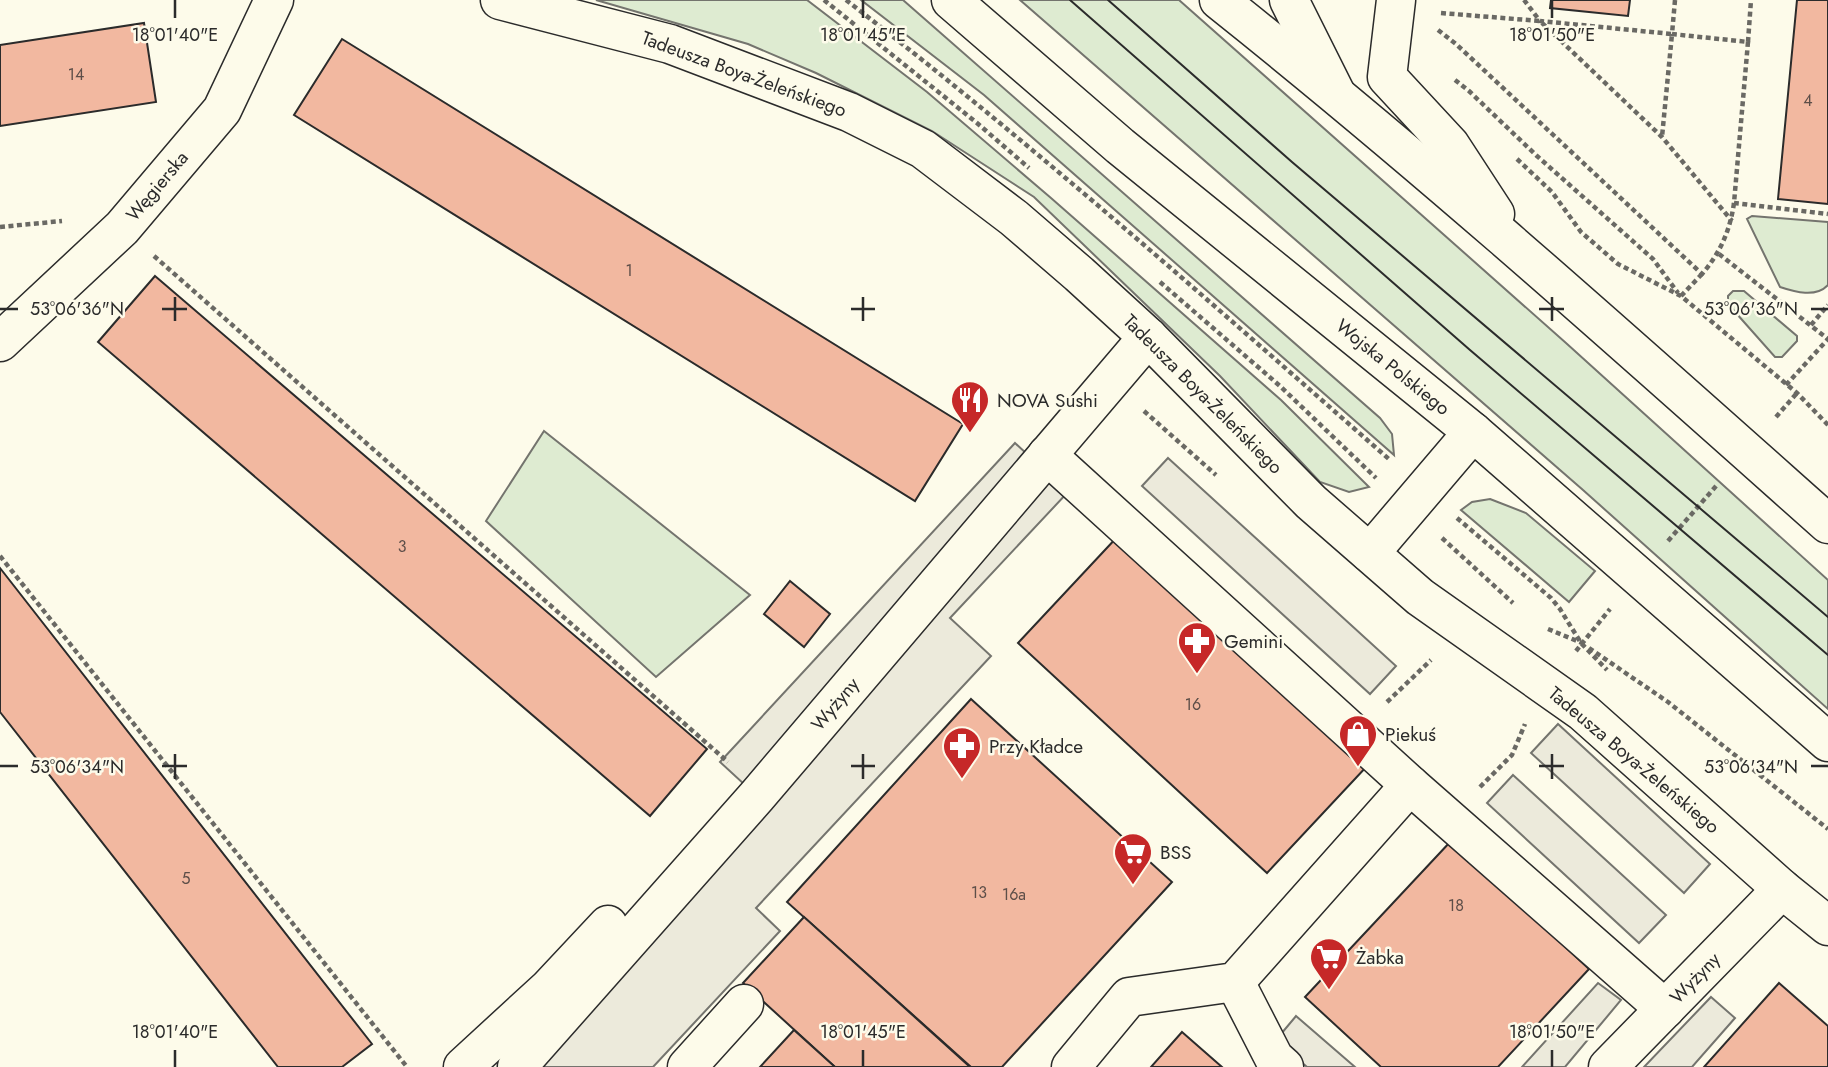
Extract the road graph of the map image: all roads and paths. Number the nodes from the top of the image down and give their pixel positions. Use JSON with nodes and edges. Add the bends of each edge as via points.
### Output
{"nodes":[{"id":1,"x":274,"y":0,"type":"edge"},
{"id":2,"x":500,"y":0,"type":"edge"},
{"id":3,"x":846,"y":0,"type":"edge"},
{"id":4,"x":951,"y":0,"type":"edge"},
{"id":5,"x":1219,"y":0,"type":"edge"},
{"id":6,"x":1289,"y":0,"type":"edge"},
{"id":7,"x":1396,"y":0,"type":"edge"},
{"id":8,"x":1524,"y":0,"type":"edge"},
{"id":9,"x":1675,"y":0,"type":"edge"},
{"id":10,"x":1751,"y":0,"type":"edge"},
{"id":11,"x":1433,"y":15,"type":"dead end"},
{"id":12,"x":1540,"y":21,"type":"junction"},
{"id":13,"x":1430,"y":24,"type":"dead end"},
{"id":14,"x":1672,"y":34,"type":"junction"},
{"id":15,"x":1748,"y":42,"type":"junction"},
{"id":16,"x":1448,"y":75,"type":"dead end"},
{"id":17,"x":1335,"y":92,"type":"junction"},
{"id":18,"x":1662,"y":138,"type":"junction"},
{"id":19,"x":1513,"y":156,"type":"dead end"},
{"id":20,"x":1734,"y":203,"type":"junction"},
{"id":21,"x":1828,"y":214,"type":"edge"},
{"id":22,"x":1732,"y":221,"type":"junction"},
{"id":23,"x":70,"y":223,"type":"dead end"},
{"id":24,"x":0,"y":227,"type":"edge"},
{"id":25,"x":122,"y":228,"type":"junction"},
{"id":26,"x":1517,"y":248,"type":"junction"},
{"id":27,"x":1719,"y":254,"type":"junction"},
{"id":28,"x":1702,"y":274,"type":"junction"},
{"id":29,"x":1681,"y":296,"type":"junction"},
{"id":30,"x":1828,"y":305,"type":"edge"},
{"id":31,"x":1811,"y":325,"type":"junction"},
{"id":32,"x":1148,"y":337,"type":"junction"},
{"id":33,"x":1828,"y":339,"type":"edge"},
{"id":34,"x":0,"y":342,"type":"edge"},
{"id":35,"x":1110,"y":381,"type":"junction"},
{"id":36,"x":1786,"y":385,"type":"junction"},
{"id":37,"x":1797,"y":393,"type":"junction"},
{"id":38,"x":1776,"y":417,"type":"dead end"},
{"id":39,"x":1828,"y":425,"type":"edge"},
{"id":40,"x":1473,"y":432,"type":"junction"},
{"id":41,"x":1047,"y":455,"type":"junction"},
{"id":42,"x":1222,"y":480,"type":"dead end"},
{"id":43,"x":1424,"y":490,"type":"junction"},
{"id":44,"x":1705,"y":498,"type":"dead end"},
{"id":45,"x":1828,"y":524,"type":"edge"},
{"id":46,"x":1674,"y":534,"type":"dead end"},
{"id":47,"x":1370,"y":553,"type":"junction"},
{"id":48,"x":0,"y":556,"type":"edge"},
{"id":49,"x":1614,"y":604,"type":"dead end"},
{"id":50,"x":1581,"y":643,"type":"junction"},
{"id":51,"x":1422,"y":651,"type":"dead end"},
{"id":52,"x":1550,"y":688,"type":"junction"},
{"id":53,"x":1383,"y":707,"type":"dead end"},
{"id":54,"x":1828,"y":742,"type":"edge"},
{"id":55,"x":731,"y":764,"type":"dead end"},
{"id":56,"x":1410,"y":785,"type":"junction"},
{"id":57,"x":1477,"y":790,"type":"dead end"},
{"id":58,"x":1828,"y":829,"type":"edge"},
{"id":59,"x":710,"y":848,"type":"junction"},
{"id":60,"x":1782,"y":889,"type":"junction"},
{"id":61,"x":1828,"y":926,"type":"edge"},
{"id":62,"x":1235,"y":982,"type":"junction"},
{"id":63,"x":744,"y":1004,"type":"dead end"},
{"id":64,"x":1665,"y":1009,"type":"junction"},
{"id":65,"x":407,"y":1067,"type":"edge"},
{"id":66,"x":463,"y":1067,"type":"edge"},
{"id":67,"x":517,"y":1067,"type":"edge"},
{"id":68,"x":687,"y":1067,"type":"edge"},
{"id":69,"x":1071,"y":1067,"type":"edge"},
{"id":70,"x":1284,"y":1067,"type":"edge"},
{"id":71,"x":1608,"y":1067,"type":"edge"}],
"edges":[{"from":1,"to":25,"type":"street","name":"Węgierska","via":[[222,110]]},
{"from":2,"to":32,"type":"street","name":"Tadeusza Boya-Żeleńskiego","via":[[670,44],[849,112],[923,149],[1014,218]]},
{"from":3,"to":43,"type":"path","via":[[1160,257]]},
{"from":4,"to":40,"type":"street","name":"Wojska Polskiego","via":[[1120,146]]},
{"from":5,"to":17,"type":"street"},
{"from":6,"to":17,"type":"street"},
{"from":7,"to":26,"type":"street","via":[[1387,77],[1450,145]]},
{"from":8,"to":12,"type":"path"},
{"from":9,"to":14,"type":"path"},
{"from":10,"to":15,"type":"path"},
{"from":11,"to":12,"type":"path","via":[[1445,11]]},
{"from":12,"to":14,"type":"path"},
{"from":12,"to":18,"type":"path"},
{"from":13,"to":28,"type":"path"},
{"from":14,"to":15,"type":"path"},
{"from":14,"to":18,"type":"path"},
{"from":15,"to":20,"type":"path"},
{"from":16,"to":29,"type":"path","via":[[1653,258]]},
{"from":17,"to":26,"type":"street"},
{"from":18,"to":22,"type":"path"},
{"from":19,"to":29,"type":"path","via":[[1552,192],[1581,232],[1618,264]]},
{"from":20,"to":21,"type":"path"},
{"from":20,"to":22,"type":"path"},
{"from":22,"to":27,"type":"path"},
{"from":23,"to":24,"type":"path","via":[[57,220]]},
{"from":25,"to":34,"type":"street","name":"Węgierska"},
{"from":25,"to":55,"type":"path"},
{"from":26,"to":45,"type":"street"},
{"from":27,"to":28,"type":"path"},
{"from":27,"to":31,"type":"path"},
{"from":28,"to":29,"type":"path"},
{"from":29,"to":36,"type":"path"},
{"from":30,"to":31,"type":"path"},
{"from":31,"to":33,"type":"path"},
{"from":32,"to":35,"type":"street","name":"Wyżyny"},
{"from":32,"to":47,"type":"street","name":"Tadeusza Boya-Żeleńskiego","via":[[1311,502]]},
{"from":33,"to":36,"type":"path"},
{"from":35,"to":41,"type":"street","name":"Wyżyny"},
{"from":35,"to":42,"type":"path"},
{"from":36,"to":37,"type":"path"},
{"from":37,"to":38,"type":"path"},
{"from":37,"to":39,"type":"path"},
{"from":40,"to":43,"type":"street"},
{"from":40,"to":54,"type":"street","name":"Wojska Polskiego"},
{"from":41,"to":56,"type":"street"},
{"from":41,"to":59,"type":"street","name":"Wyżyny"},
{"from":43,"to":47,"type":"street"},
{"from":43,"to":50,"type":"path","via":[[1551,598]]},
{"from":44,"to":46,"type":"path"},
{"from":47,"to":52,"type":"street","name":"Tadeusza Boya-Żeleńskiego","via":[[1420,597]]},
{"from":48,"to":65,"type":"path"},
{"from":49,"to":50,"type":"path"},
{"from":50,"to":52,"type":"path"},
{"from":50,"to":58,"type":"path","via":[[1668,702]]},
{"from":51,"to":53,"type":"path","via":[[1432,659]]},
{"from":52,"to":57,"type":"path","via":[[1526,722],[1512,755]]},
{"from":52,"to":60,"type":"street","name":"Tadeusza Boya-Żeleńskiego"},
{"from":56,"to":62,"type":"street"},
{"from":56,"to":64,"type":"street"},
{"from":59,"to":66,"type":"street","via":[[670,859],[549,988]]},
{"from":59,"to":67,"type":"street","name":"Wyżyny"},
{"from":60,"to":61,"type":"street","name":"Tadeusza Boya-Żeleńskiego"},
{"from":60,"to":64,"type":"street","name":"Wyżyny"},
{"from":62,"to":69,"type":"street","via":[[1129,997]]},
{"from":62,"to":70,"type":"street","via":[[1274,1058]]},
{"from":63,"to":68,"type":"street"},
{"from":64,"to":71,"type":"street","name":"Wyżyny"}]}
